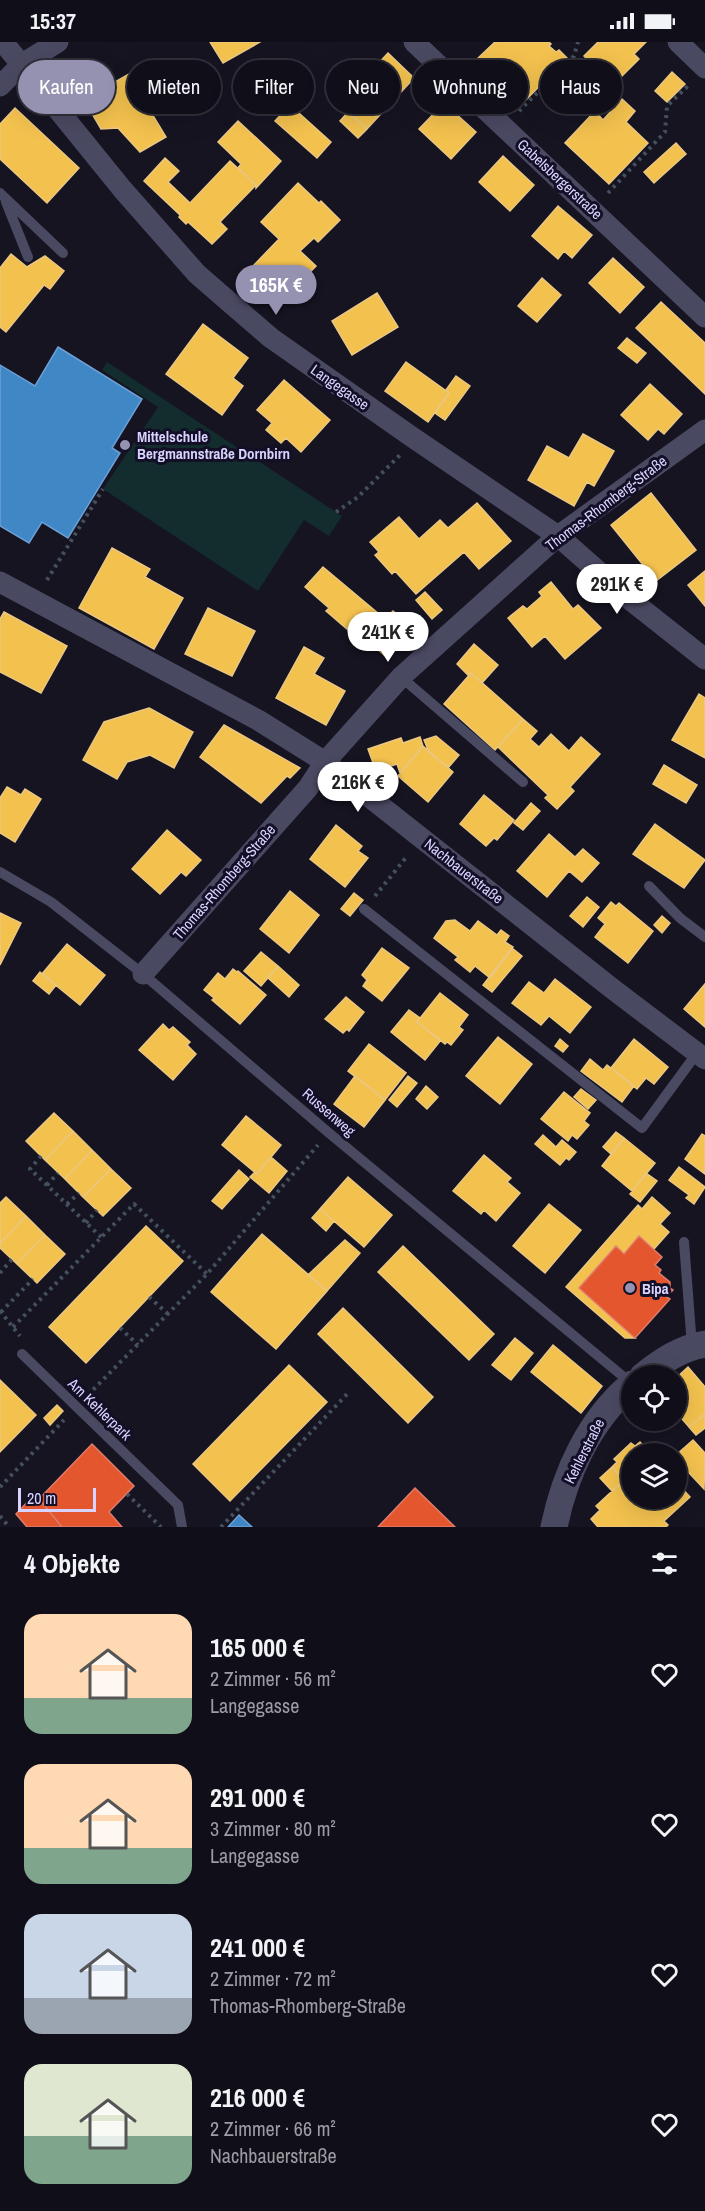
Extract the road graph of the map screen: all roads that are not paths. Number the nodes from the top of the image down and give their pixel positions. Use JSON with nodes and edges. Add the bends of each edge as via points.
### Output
{"nodes":[{"id":1,"x":3,"y":42,"type":"edge"},
{"id":2,"x":58,"y":42,"type":"edge"},
{"id":3,"x":414,"y":42,"type":"edge"},
{"id":4,"x":678,"y":42,"type":"edge"},
{"id":5,"x":19,"y":60,"type":"edge"},
{"id":6,"x":29,"y":60,"type":"edge"},
{"id":7,"x":18,"y":68,"type":"edge"},
{"id":8,"x":705,"y":68,"type":"edge"},
{"id":9,"x":0,"y":86,"type":"edge"},
{"id":10,"x":62,"y":114,"type":"edge"},
{"id":11,"x":2,"y":195,"type":"edge"},
{"id":12,"x":63,"y":253,"type":"dead end"},
{"id":13,"x":28,"y":257,"type":"dead end"},
{"id":14,"x":705,"y":316,"type":"edge"},
{"id":15,"x":705,"y":430,"type":"edge"},
{"id":16,"x":558,"y":536,"type":"junction"},
{"id":17,"x":0,"y":582,"type":"edge"},
{"id":18,"x":705,"y":659,"type":"edge"},
{"id":19,"x":401,"y":677,"type":"junction"},
{"id":20,"x":325,"y":762,"type":"junction"},
{"id":21,"x":523,"y":782,"type":"dead end"},
{"id":22,"x":0,"y":872,"type":"edge"},
{"id":23,"x":649,"y":885,"type":"dead end"},
{"id":24,"x":363,"y":909,"type":"road end"},
{"id":25,"x":705,"y":937,"type":"edge"},
{"id":26,"x":143,"y":974,"type":"junction"},
{"id":27,"x":701,"y":1056,"type":"edge"},
{"id":28,"x":684,"y":1242,"type":"dead end"},
{"id":29,"x":698,"y":1345,"type":"edge"},
{"id":30,"x":22,"y":1354,"type":"road end"},
{"id":31,"x":657,"y":1365,"type":"edge"},
{"id":32,"x":621,"y":1375,"type":"edge"},
{"id":33,"x":621,"y":1395,"type":"edge"},
{"id":34,"x":182,"y":1527,"type":"edge"},
{"id":35,"x":554,"y":1527,"type":"edge"}],
"edges":[{"from":1,"to":5,"type":"street","name":"Langegasse"},
{"from":2,"to":6,"type":"street"},
{"from":3,"to":14,"type":"street","name":"Gabelsbergerstraße"},
{"from":4,"to":8,"type":"street"},
{"from":7,"to":9,"type":"street"},
{"from":10,"to":16,"type":"street","name":"Langegasse","via":[[197,274],[271,338]]},
{"from":11,"to":12,"type":"lane"},
{"from":11,"to":13,"type":"lane"},
{"from":15,"to":16,"type":"street","name":"Thomas-Rhomberg-Straße"},
{"from":16,"to":18,"type":"street","name":"Langegasse"},
{"from":16,"to":19,"type":"street","name":"Thomas-Rhomberg-Straße"},
{"from":17,"to":20,"type":"street","name":"Nachbauerstraße","via":[[258,720]]},
{"from":19,"to":20,"type":"street","name":"Thomas-Rhomberg-Straße"},
{"from":19,"to":21,"type":"lane"},
{"from":20,"to":26,"type":"street","name":"Thomas-Rhomberg-Straße","via":[[308,788]]},
{"from":20,"to":27,"type":"street","name":"Nachbauerstraße"},
{"from":22,"to":26,"type":"lane","name":"Russenweg","via":[[51,902]]},
{"from":23,"to":25,"type":"lane","via":[[680,918]]},
{"from":24,"to":27,"type":"lane","name":"Nachbauerstraße","via":[[642,1128]]},
{"from":26,"to":32,"type":"lane","name":"Russenweg"},
{"from":28,"to":29,"type":"lane"},
{"from":29,"to":31,"type":"street"},
{"from":30,"to":34,"type":"lane","name":"Am Kehlerpark","via":[[178,1505]]},
{"from":33,"to":35,"type":"street","name":"Kehlerstraße","via":[[597,1419],[561,1497]]}]}
